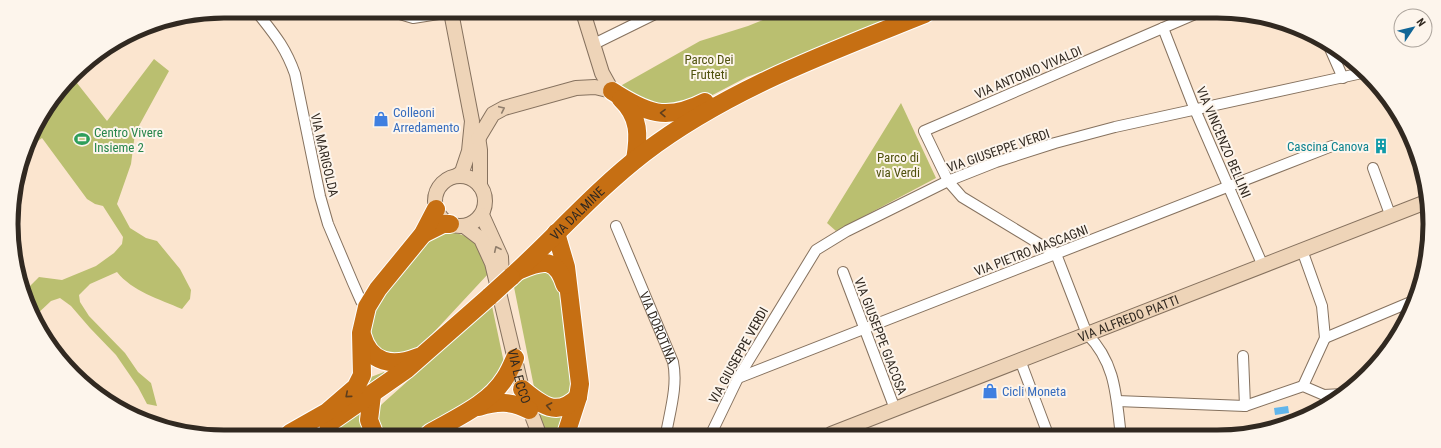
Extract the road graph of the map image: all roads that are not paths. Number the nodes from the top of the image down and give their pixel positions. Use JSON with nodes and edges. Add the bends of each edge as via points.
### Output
{"nodes":[{"id":1,"x":262,"y":18,"type":"edge"},
{"id":2,"x":452,"y":18,"type":"edge"},
{"id":3,"x":585,"y":18,"type":"edge"},
{"id":4,"x":647,"y":18,"type":"edge"},
{"id":5,"x":915,"y":18,"type":"edge"},
{"id":6,"x":1186,"y":18,"type":"edge"},
{"id":7,"x":1164,"y":28,"type":"junction"},
{"id":8,"x":869,"y":36,"type":"junction"},
{"id":9,"x":594,"y":44,"type":"junction"},
{"id":10,"x":1332,"y":54,"type":"edge"},
{"id":11,"x":1358,"y":74,"type":"edge"},
{"id":12,"x":1343,"y":78,"type":"junction"},
{"id":13,"x":612,"y":91,"type":"junction"},
{"id":14,"x":1196,"y":111,"type":"junction"},
{"id":15,"x":472,"y":121,"type":"junction"},
{"id":16,"x":478,"y":138,"type":"junction"},
{"id":17,"x":1332,"y":146,"type":"dead end"},
{"id":18,"x":635,"y":160,"type":"junction"},
{"id":19,"x":1373,"y":168,"type":"dead end"},
{"id":20,"x":457,"y":176,"type":"junction"},
{"id":21,"x":948,"y":181,"type":"junction"},
{"id":22,"x":480,"y":186,"type":"junction"},
{"id":23,"x":1229,"y":187,"type":"junction"},
{"id":24,"x":1422,"y":204,"type":"edge"},
{"id":25,"x":436,"y":209,"type":"junction"},
{"id":26,"x":482,"y":216,"type":"junction"},
{"id":27,"x":1391,"y":216,"type":"junction"},
{"id":28,"x":457,"y":225,"type":"junction"},
{"id":29,"x":616,"y":226,"type":"dead end"},
{"id":30,"x":556,"y":233,"type":"junction"},
{"id":31,"x":423,"y":234,"type":"junction"},
{"id":32,"x":1302,"y":250,"type":"junction"},
{"id":33,"x":1056,"y":254,"type":"junction"},
{"id":34,"x":1263,"y":266,"type":"junction"},
{"id":35,"x":843,"y":272,"type":"dead end"},
{"id":36,"x":514,"y":274,"type":"junction"},
{"id":37,"x":569,"y":297,"type":"junction"},
{"id":38,"x":1407,"y":303,"type":"edge"},
{"id":39,"x":367,"y":307,"type":"junction"},
{"id":40,"x":506,"y":316,"type":"junction"},
{"id":41,"x":865,"y":329,"type":"junction"},
{"id":42,"x":361,"y":333,"type":"junction"},
{"id":43,"x":1087,"y":334,"type":"junction"},
{"id":44,"x":1325,"y":338,"type":"junction"},
{"id":45,"x":426,"y":353,"type":"junction"},
{"id":46,"x":1244,"y":356,"type":"dead end"},
{"id":47,"x":514,"y":358,"type":"junction"},
{"id":48,"x":1020,"y":360,"type":"junction"},
{"id":49,"x":388,"y":362,"type":"junction"},
{"id":50,"x":362,"y":375,"type":"junction"},
{"id":51,"x":738,"y":378,"type":"junction"},
{"id":52,"x":1304,"y":386,"type":"junction"},
{"id":53,"x":522,"y":389,"type":"junction"},
{"id":54,"x":372,"y":395,"type":"junction"},
{"id":55,"x":1332,"y":395,"type":"edge"},
{"id":56,"x":578,"y":397,"type":"junction"},
{"id":57,"x":1117,"y":401,"type":"junction"},
{"id":58,"x":1245,"y":406,"type":"junction"},
{"id":59,"x":474,"y":408,"type":"junction"},
{"id":60,"x":896,"y":409,"type":"junction"},
{"id":61,"x":529,"y":410,"type":"junction"},
{"id":62,"x":1120,"y":428,"type":"dead end"},
{"id":63,"x":1046,"y":429,"type":"dead end"},
{"id":64,"x":295,"y":430,"type":"edge"},
{"id":65,"x":319,"y":430,"type":"edge"},
{"id":66,"x":373,"y":430,"type":"edge"},
{"id":67,"x":435,"y":430,"type":"edge"},
{"id":68,"x":538,"y":430,"type":"edge"},
{"id":69,"x":567,"y":430,"type":"edge"},
{"id":70,"x":667,"y":430,"type":"edge"},
{"id":71,"x":713,"y":430,"type":"edge"},
{"id":72,"x":841,"y":430,"type":"edge"}],
"edges":[{"from":1,"to":39,"type":"street","name":"VIA MARIGOLDA","via":[[283,45],[295,74],[318,190],[328,224],[361,302]]},
{"from":2,"to":15,"type":"main road"},
{"from":3,"to":9,"type":"main road"},
{"from":4,"to":9,"type":"street"},
{"from":5,"to":8,"type":"highway"},
{"from":6,"to":7,"type":"street","name":"VIA ANTONIO VIVALDI"},
{"from":7,"to":14,"type":"street","name":"VIA VINCENZO BELLINI"},
{"from":7,"to":21,"type":"street","name":"VIA ANTONIO VIVALDI","via":[[924,131]]},
{"from":8,"to":13,"type":"highway","one_way":true,"via":[[758,76],[688,110],[656,113],[636,106]]},
{"from":8,"to":18,"type":"highway","name":"VIA DALMINE","via":[[771,78],[707,110]]},
{"from":9,"to":13,"type":"main road","via":[[602,73]]},
{"from":10,"to":12,"type":"street"},
{"from":11,"to":12,"type":"street","name":"VIA GIUSEPPE VERDI"},
{"from":12,"to":14,"type":"street","name":"VIA GIUSEPPE VERDI"},
{"from":16,"to":13,"type":"main road","one_way":true,"via":[[493,114],[504,108],[576,88],[595,87]]},
{"from":13,"to":18,"type":"highway","via":[[627,105],[637,124],[638,147]]},
{"from":14,"to":21,"type":"street","name":"VIA GIUSEPPE VERDI","via":[[1054,143]]},
{"from":14,"to":23,"type":"street","name":"VIA VINCENZO BELLINI"},
{"from":15,"to":16,"type":"main road"},
{"from":15,"to":20,"type":"main road","via":[[469,151],[462,172]]},
{"from":16,"to":22,"type":"main road"},
{"from":17,"to":23,"type":"street","name":"VIA PIETRO MASCAGNI"},
{"from":18,"to":30,"type":"highway","name":"VIA DALMINE"},
{"from":19,"to":27,"type":"street"},
{"from":20,"to":22,"type":"main road","via":[[472,179]]},
{"from":20,"to":25,"type":"main road","via":[[450,178],[438,188]]},
{"from":21,"to":33,"type":"street","via":[[962,197]]},
{"from":21,"to":51,"type":"street","name":"VIA GIUSEPPE VERDI","via":[[847,231],[816,250]]},
{"from":22,"to":26,"type":"main road","via":[[485,200]]},
{"from":23,"to":33,"type":"street","name":"VIA PIETRO MASCAGNI"},
{"from":23,"to":34,"type":"street","name":"VIA VINCENZO BELLINI"},
{"from":24,"to":27,"type":"main road","name":"VIA ALFREDO PIATTI"},
{"from":25,"to":28,"type":"main road","via":[[442,218]]},
{"from":25,"to":31,"type":"highway"},
{"from":26,"to":28,"type":"main road","via":[[474,222]]},
{"from":40,"to":26,"type":"main road","name":"VIA LECCO","one_way":true,"via":[[501,257]]},
{"from":27,"to":32,"type":"main road","name":"VIA ALFREDO PIATTI"},
{"from":28,"to":31,"type":"highway","via":[[442,224]]},
{"from":28,"to":40,"type":"main road","name":"VIA LECCO","via":[[481,239],[492,263]]},
{"from":29,"to":70,"type":"street","name":"VIA DOROTINA","via":[[673,362],[674,390]]},
{"from":30,"to":36,"type":"highway","name":"VIA DALMINE"},
{"from":30,"to":37,"type":"highway","via":[[566,267]]},
{"from":31,"to":39,"type":"highway","via":[[378,288]]},
{"from":32,"to":34,"type":"main road","name":"VIA ALFREDO PIATTI"},
{"from":32,"to":44,"type":"street","via":[[1322,306]]},
{"from":33,"to":41,"type":"street","name":"VIA PIETRO MASCAGNI"},
{"from":33,"to":43,"type":"street"},
{"from":34,"to":43,"type":"main road","name":"VIA ALFREDO PIATTI"},
{"from":35,"to":41,"type":"street","name":"VIA GIUSEPPE GIACOSA"},
{"from":36,"to":37,"type":"highway","via":[[539,262],[550,263],[562,274]]},
{"from":36,"to":45,"type":"highway","name":"VIA DALMINE","bridge":true},
{"from":37,"to":56,"type":"highway","via":[[580,384]]},
{"from":38,"to":44,"type":"street"},
{"from":39,"to":42,"type":"highway"},
{"from":40,"to":47,"type":"main road","name":"VIA LECCO"},
{"from":41,"to":51,"type":"street","name":"VIA PIETRO MASCAGNI"},
{"from":41,"to":60,"type":"street","name":"VIA GIUSEPPE GIACOSA"},
{"from":42,"to":49,"type":"highway","via":[[371,352]]},
{"from":42,"to":50,"type":"highway"},
{"from":43,"to":48,"type":"main road","name":"VIA ALFREDO PIATTI"},
{"from":43,"to":57,"type":"street","via":[[1111,369]]},
{"from":44,"to":52,"type":"street"},
{"from":45,"to":49,"type":"highway","via":[[401,363]]},
{"from":45,"to":54,"type":"highway","name":"VIA DALMINE"},
{"from":46,"to":58,"type":"street"},
{"from":47,"to":53,"type":"main road","name":"VIA LECCO"},
{"from":47,"to":59,"type":"highway","via":[[502,383]]},
{"from":48,"to":60,"type":"main road","name":"VIA ALFREDO PIATTI"},
{"from":48,"to":63,"type":"street"},
{"from":49,"to":50,"type":"highway"},
{"from":50,"to":64,"type":"highway","one_way":true,"via":[[356,387],[345,398],[327,412]]},
{"from":51,"to":71,"type":"street","name":"VIA GIUSEPPE VERDI"},
{"from":52,"to":55,"type":"street","via":[[1324,395]]},
{"from":52,"to":58,"type":"street"},
{"from":56,"to":53,"type":"highway","one_way":true,"via":[[566,406],[550,407],[536,401]]},
{"from":53,"to":61,"type":"main road","name":"VIA LECCO"},
{"from":54,"to":65,"type":"highway","name":"VIA DALMINE"},
{"from":54,"to":66,"type":"highway","via":[[369,420]]},
{"from":56,"to":69,"type":"highway"},
{"from":57,"to":58,"type":"street"},
{"from":57,"to":62,"type":"street"},
{"from":59,"to":61,"type":"highway","via":[[500,401],[510,402]]},
{"from":59,"to":67,"type":"highway"},
{"from":60,"to":72,"type":"main road","name":"VIA ALFREDO PIATTI"},
{"from":61,"to":68,"type":"main road","name":"VIA LECCO"}]}
